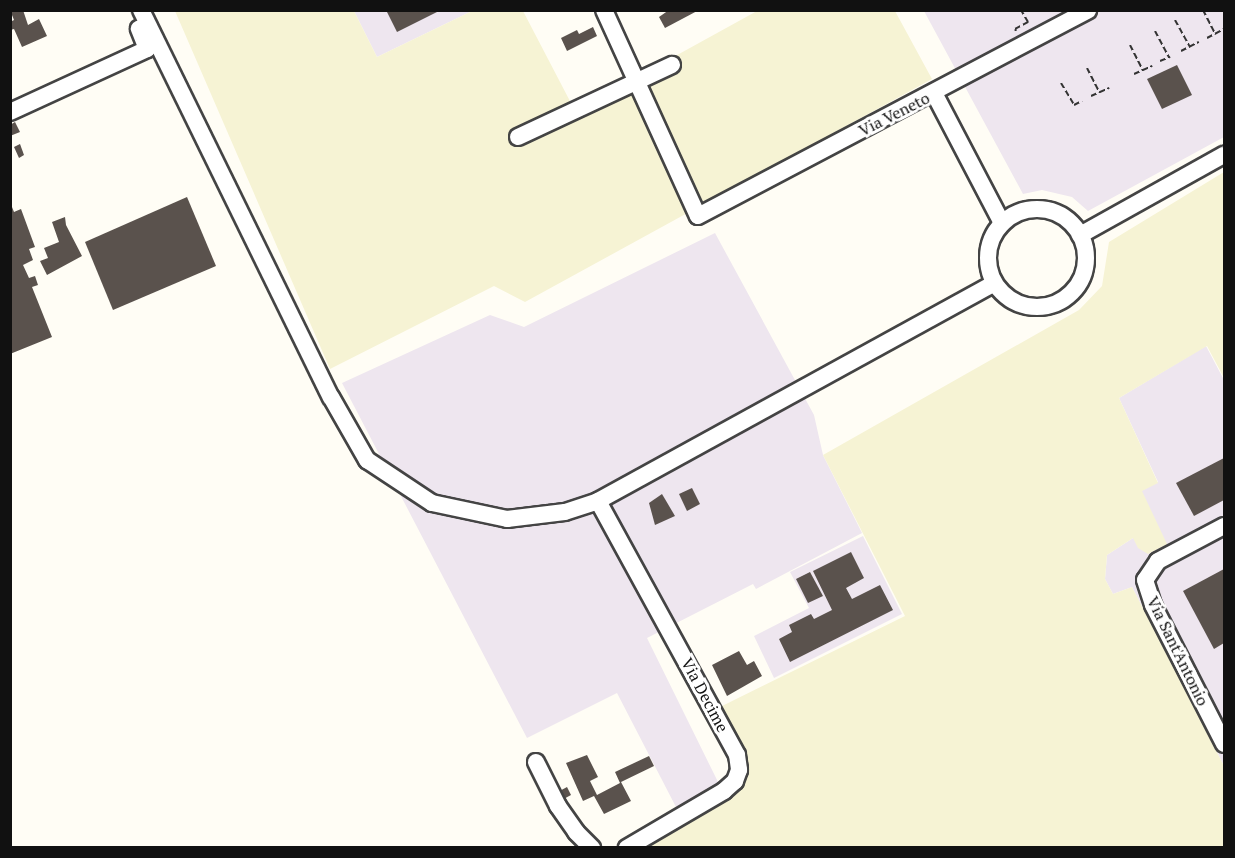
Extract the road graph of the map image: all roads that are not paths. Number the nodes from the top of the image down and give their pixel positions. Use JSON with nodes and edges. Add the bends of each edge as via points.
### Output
{"nodes":[{"id":1,"x":130,"y":10,"type":"edge"},
{"id":2,"x":141,"y":10,"type":"edge"},
{"id":3,"x":604,"y":10,"type":"edge"},
{"id":4,"x":1088,"y":10,"type":"edge"},
{"id":5,"x":672,"y":65,"type":"dead end"},
{"id":6,"x":636,"y":84,"type":"junction"},
{"id":7,"x":934,"y":93,"type":"junction"},
{"id":8,"x":10,"y":112,"type":"edge"},
{"id":9,"x":518,"y":137,"type":"dead end"},
{"id":10,"x":1224,"y":155,"type":"edge"},
{"id":11,"x":1002,"y":223,"type":"junction"},
{"id":12,"x":1080,"y":235,"type":"junction"},
{"id":13,"x":994,"y":283,"type":"junction"},
{"id":14,"x":598,"y":501,"type":"junction"},
{"id":15,"x":1224,"y":526,"type":"edge"},
{"id":16,"x":1224,"y":744,"type":"edge"},
{"id":17,"x":536,"y":762,"type":"dead end"},
{"id":18,"x":592,"y":848,"type":"edge"},
{"id":19,"x":627,"y":848,"type":"edge"}],
"edges":[{"from":1,"to":8,"type":"street","via":[[147,49]]},
{"from":2,"to":14,"type":"street","via":[[331,397],[367,460],[432,503],[507,519],[565,512]]},
{"from":3,"to":6,"type":"street"},
{"from":4,"to":7,"type":"street","name":"Via Veneto"},
{"from":5,"to":6,"type":"street"},
{"from":6,"to":7,"type":"street","name":"Via Veneto","via":[[698,216]]},
{"from":6,"to":9,"type":"street"},
{"from":7,"to":11,"type":"street"},
{"from":10,"to":12,"type":"street"},
{"from":11,"to":12,"type":"street","via":[[1029,209],[1044,209],[1059,214]]},
{"from":11,"to":13,"type":"street","via":[[992,236],[988,252],[988,268]]},
{"from":12,"to":13,"type":"street","via":[[1086,264],[1082,278],[1063,300],[1050,306],[1018,304]]},
{"from":13,"to":14,"type":"street"},
{"from":14,"to":19,"type":"street","name":"Via Decime","via":[[737,755],[739,770],[735,781],[724,791]]},
{"from":15,"to":16,"type":"street","name":"Via Sant'Antonio","via":[[1158,561],[1145,580],[1153,605]]},
{"from":17,"to":18,"type":"street","via":[[558,806]]}]}
